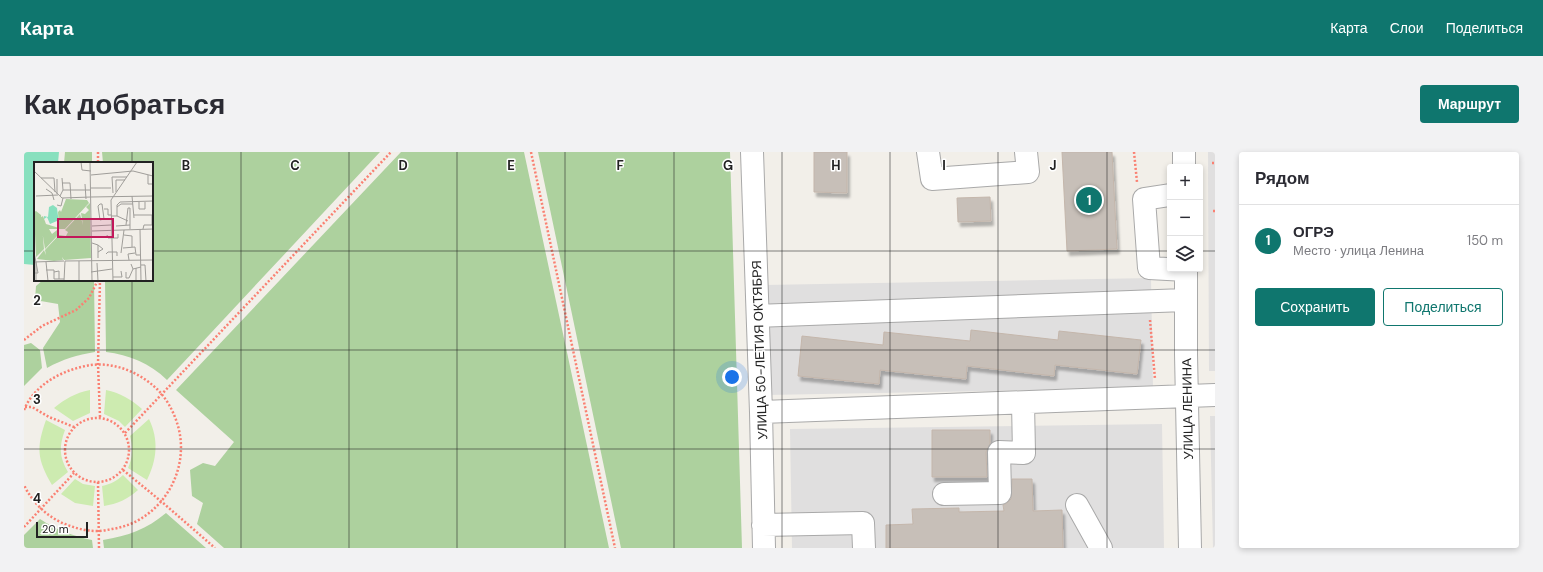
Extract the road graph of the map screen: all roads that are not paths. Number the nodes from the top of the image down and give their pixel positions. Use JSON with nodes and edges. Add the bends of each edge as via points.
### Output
{"nodes":[{"id":1,"x":752,"y":152,"type":"edge"},
{"id":2,"x":928,"y":152,"type":"edge"},
{"id":3,"x":1026,"y":152,"type":"edge"},
{"id":4,"x":1184,"y":152,"type":"edge"},
{"id":5,"x":1184,"y":164,"type":"edge"},
{"id":6,"x":1167,"y":195,"type":"edge"},
{"id":7,"x":1167,"y":269,"type":"edge"},
{"id":8,"x":1186,"y":272,"type":"edge"},
{"id":9,"x":1185,"y":300,"type":"junction"},
{"id":10,"x":758,"y":316,"type":"junction"},
{"id":11,"x":1215,"y":395,"type":"edge"},
{"id":12,"x":1187,"y":396,"type":"junction"},
{"id":13,"x":1023,"y":403,"type":"junction"},
{"id":14,"x":762,"y":412,"type":"junction"},
{"id":15,"x":944,"y":494,"type":"dead end"},
{"id":16,"x":1077,"y":505,"type":"dead end"},
{"id":17,"x":763,"y":525,"type":"junction"},
{"id":18,"x":764,"y":548,"type":"edge"},
{"id":19,"x":864,"y":548,"type":"edge"},
{"id":20,"x":1102,"y":548,"type":"edge"},
{"id":21,"x":1190,"y":548,"type":"edge"}],
"edges":[{"from":1,"to":10,"type":"street","name":"УЛИЦА 50-ЛЕТИЯ ОКТЯБРЯ"},
{"from":2,"to":3,"type":"street","via":[[932,179],[1028,172]]},
{"from":4,"to":5,"type":"street"},
{"from":6,"to":7,"type":"street","via":[[1144,199],[1149,268]]},
{"from":8,"to":9,"type":"street","name":"УЛИЦА ЛЕНИНА"},
{"from":9,"to":10,"type":"street"},
{"from":9,"to":12,"type":"street","name":"УЛИЦА ЛЕНИНА"},
{"from":10,"to":14,"type":"street","name":"УЛИЦА 50-ЛЕТИЯ ОКТЯБРЯ"},
{"from":11,"to":12,"type":"street"},
{"from":12,"to":13,"type":"street"},
{"from":12,"to":21,"type":"street","name":"УЛИЦА ЛЕНИНА"},
{"from":13,"to":14,"type":"street"},
{"from":13,"to":15,"type":"street","via":[[1024,453],[999,452],[1000,493]]},
{"from":14,"to":17,"type":"street","name":"УЛИЦА 50-ЛЕТИЯ ОКТЯБРЯ"},
{"from":16,"to":20,"type":"street"},
{"from":17,"to":18,"type":"street","name":"УЛИЦА 50-ЛЕТИЯ ОКТЯБРЯ"},
{"from":17,"to":19,"type":"street","via":[[863,523]]}]}
